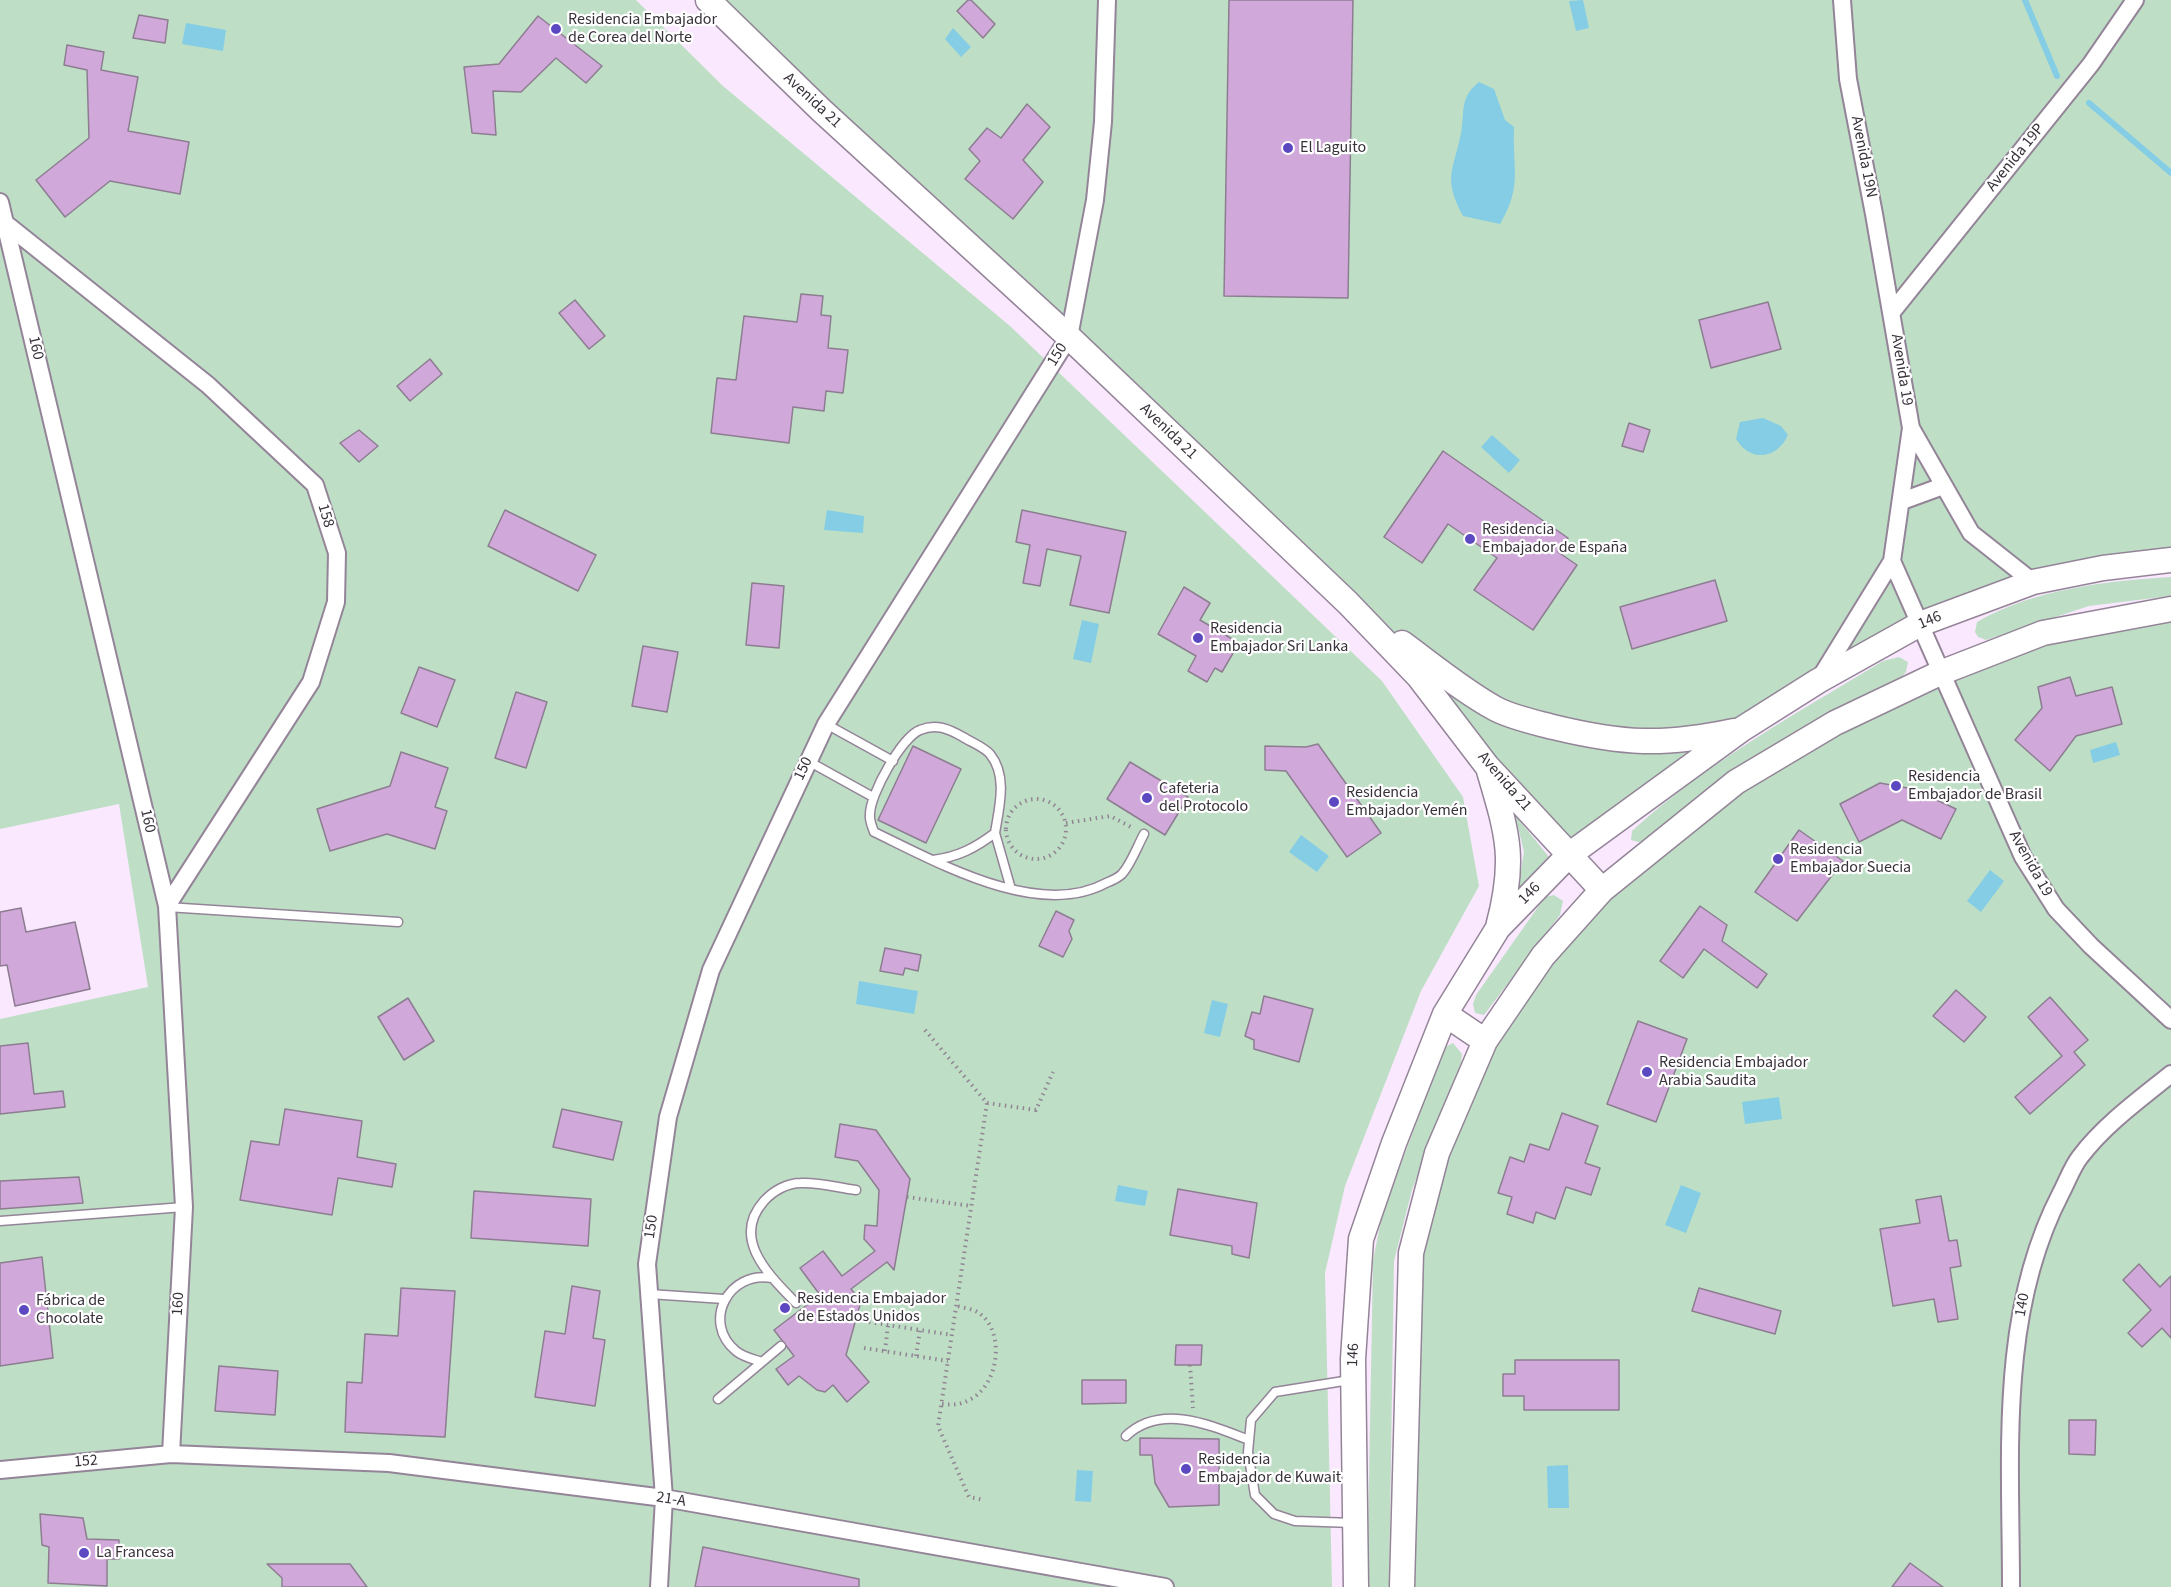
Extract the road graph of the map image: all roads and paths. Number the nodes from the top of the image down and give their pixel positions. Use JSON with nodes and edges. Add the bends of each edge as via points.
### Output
{"nodes":[{"id":1,"x":708,"y":0,"type":"edge"},
{"id":2,"x":1107,"y":0,"type":"edge"},
{"id":3,"x":1842,"y":0,"type":"edge"},
{"id":4,"x":2135,"y":0,"type":"edge"},
{"id":5,"x":0,"y":202,"type":"edge"},
{"id":6,"x":5,"y":223,"type":"junction"},
{"id":7,"x":1892,"y":312,"type":"junction"},
{"id":8,"x":1070,"y":337,"type":"junction"},
{"id":9,"x":1911,"y":428,"type":"junction"},
{"id":10,"x":1943,"y":486,"type":"junction"},
{"id":11,"x":1902,"y":501,"type":"junction"},
{"id":12,"x":2171,"y":560,"type":"edge"},
{"id":13,"x":1892,"y":561,"type":"junction"},
{"id":14,"x":2033,"y":582,"type":"junction"},
{"id":15,"x":1348,"y":603,"type":"junction"},
{"id":16,"x":2171,"y":609,"type":"edge"},
{"id":17,"x":1920,"y":624,"type":"junction"},
{"id":18,"x":1940,"y":673,"type":"junction"},
{"id":19,"x":1818,"y":681,"type":"junction"},
{"id":20,"x":826,"y":724,"type":"junction"},
{"id":21,"x":1742,"y":729,"type":"junction"},
{"id":22,"x":807,"y":760,"type":"junction"},
{"id":23,"x":893,"y":761,"type":"junction"},
{"id":24,"x":1487,"y":766,"type":"junction"},
{"id":25,"x":873,"y":797,"type":"junction"},
{"id":26,"x":1066,"y":823,"type":"junction"},
{"id":27,"x":994,"y":833,"type":"junction"},
{"id":28,"x":1144,"y":834,"type":"joint"},
{"id":29,"x":1569,"y":855,"type":"junction"},
{"id":30,"x":933,"y":860,"type":"junction"},
{"id":31,"x":1011,"y":889,"type":"junction"},
{"id":32,"x":1602,"y":890,"type":"junction"},
{"id":33,"x":167,"y":906,"type":"junction"},
{"id":34,"x":398,"y":922,"type":"dead end"},
{"id":35,"x":1498,"y":928,"type":"junction"},
{"id":36,"x":1445,"y":1014,"type":"junction"},
{"id":37,"x":2171,"y":1020,"type":"edge"},
{"id":38,"x":925,"y":1030,"type":"dead end"},
{"id":39,"x":1485,"y":1041,"type":"junction"},
{"id":40,"x":1053,"y":1072,"type":"dead end"},
{"id":41,"x":2171,"y":1074,"type":"edge"},
{"id":42,"x":987,"y":1103,"type":"junction"},
{"id":43,"x":856,"y":1190,"type":"dead end"},
{"id":44,"x":907,"y":1197,"type":"dead end"},
{"id":45,"x":971,"y":1206,"type":"junction"},
{"id":46,"x":184,"y":1207,"type":"junction"},
{"id":47,"x":0,"y":1221,"type":"edge"},
{"id":48,"x":772,"y":1278,"type":"junction"},
{"id":49,"x":649,"y":1294,"type":"junction"},
{"id":50,"x":724,"y":1299,"type":"junction"},
{"id":51,"x":796,"y":1303,"type":"dead end"},
{"id":52,"x":957,"y":1306,"type":"junction"},
{"id":53,"x":869,"y":1322,"type":"dead end"},
{"id":54,"x":888,"y":1326,"type":"junction"},
{"id":55,"x":920,"y":1330,"type":"junction"},
{"id":56,"x":952,"y":1335,"type":"junction"},
{"id":57,"x":781,"y":1346,"type":"dead end"},
{"id":58,"x":864,"y":1348,"type":"dead end"},
{"id":59,"x":885,"y":1351,"type":"junction"},
{"id":60,"x":916,"y":1356,"type":"junction"},
{"id":61,"x":762,"y":1362,"type":"junction"},
{"id":62,"x":948,"y":1362,"type":"junction"},
{"id":63,"x":1190,"y":1365,"type":"dead end"},
{"id":64,"x":1353,"y":1379,"type":"junction"},
{"id":65,"x":718,"y":1399,"type":"dead end"},
{"id":66,"x":942,"y":1404,"type":"junction"},
{"id":67,"x":1193,"y":1420,"type":"junction"},
{"id":68,"x":1125,"y":1436,"type":"dead end"},
{"id":69,"x":1249,"y":1440,"type":"junction"},
{"id":70,"x":171,"y":1454,"type":"junction"},
{"id":71,"x":0,"y":1470,"type":"edge"},
{"id":72,"x":664,"y":1498,"type":"junction"},
{"id":73,"x":984,"y":1500,"type":"dead end"},
{"id":74,"x":1355,"y":1523,"type":"junction"},
{"id":75,"x":659,"y":1587,"type":"edge"},
{"id":76,"x":1165,"y":1587,"type":"edge"},
{"id":77,"x":1356,"y":1587,"type":"edge"},
{"id":78,"x":1402,"y":1587,"type":"edge"},
{"id":79,"x":2011,"y":1587,"type":"edge"}],
"edges":[{"from":1,"to":8,"type":"main road","name":"Avenida 21","via":[[821,110]]},
{"from":2,"to":8,"type":"street","name":"150","via":[[1103,122],[1095,200]]},
{"from":3,"to":7,"type":"street","name":"Avenida 19N","via":[[1848,79]]},
{"from":4,"to":7,"type":"street","name":"Avenida 19P","via":[[2091,64]]},
{"from":5,"to":6,"type":"street","name":"160"},
{"from":6,"to":33,"type":"street","name":"160"},
{"from":6,"to":33,"type":"street","name":"158","via":[[208,385],[315,485],[337,553],[336,602],[311,682]]},
{"from":7,"to":9,"type":"street","name":"Avenida 19"},
{"from":8,"to":15,"type":"main road","name":"Avenida 21"},
{"from":8,"to":20,"type":"street","name":"150"},
{"from":9,"to":10,"type":"street","name":"Avenida 19"},
{"from":9,"to":11,"type":"street","name":"Avenida 19"},
{"from":10,"to":11,"type":"street"},
{"from":10,"to":14,"type":"street","name":"Avenida 19","via":[[1971,533]]},
{"from":11,"to":13,"type":"street","name":"Avenida 19"},
{"from":12,"to":14,"type":"main road","name":"146"},
{"from":13,"to":17,"type":"street"},
{"from":13,"to":19,"type":"street","name":"Avenida 19"},
{"from":14,"to":17,"type":"main road","name":"146"},
{"from":15,"to":21,"type":"main road","via":[[1497,710],[1529,721],[1600,738],[1667,743]]},
{"from":15,"to":24,"type":"main road","name":"Avenida 21","via":[[1419,677]]},
{"from":16,"to":18,"type":"main road","via":[[2043,633]]},
{"from":17,"to":18,"type":"street","name":"Avenida 19"},
{"from":17,"to":19,"type":"main road","name":"146"},
{"from":18,"to":32,"type":"main road","via":[[1835,723],[1736,782]]},
{"from":18,"to":37,"type":"street","name":"Avenida 19","via":[[2023,857],[2056,909]]},
{"from":19,"to":21,"type":"main road","name":"146"},
{"from":20,"to":22,"type":"street","name":"150"},
{"from":20,"to":23,"type":"lane"},
{"from":21,"to":29,"type":"main road","name":"146"},
{"from":22,"to":25,"type":"lane"},
{"from":22,"to":49,"type":"street","name":"150","via":[[711,970],[668,1117],[647,1264]]},
{"from":23,"to":25,"type":"lane"},
{"from":23,"to":27,"type":"lane","via":[[908,736],[933,727],[947,728],[989,752],[999,771],[1001,786]]},
{"from":24,"to":29,"type":"main road","name":"Avenida 21"},
{"from":24,"to":35,"type":"main road","via":[[1508,839],[1506,897]]},
{"from":25,"to":30,"type":"lane","via":[[869,815],[874,832]]},
{"from":26,"to":26,"type":"path","via":[[1058,850],[1041,859],[1031,859],[1014,850],[1006,832],[1011,812],[1026,800],[1047,800],[1062,813]]},
{"from":26,"to":28,"type":"path","via":[[1110,816]]},
{"from":27,"to":30,"type":"lane","via":[[974,848],[951,858]]},
{"from":27,"to":31,"type":"lane"},
{"from":28,"to":31,"type":"lane","via":[[1121,875],[1096,889],[1056,897]]},
{"from":29,"to":32,"type":"main road","name":"Avenida 21"},
{"from":29,"to":35,"type":"main road","name":"146"},
{"from":30,"to":31,"type":"lane"},
{"from":32,"to":39,"type":"main road","via":[[1543,956]]},
{"from":33,"to":34,"type":"lane"},
{"from":33,"to":46,"type":"street","name":"160"},
{"from":35,"to":36,"type":"main road","name":"146"},
{"from":36,"to":39,"type":"main road"},
{"from":36,"to":64,"type":"main road","name":"146","via":[[1361,1239]]},
{"from":38,"to":42,"type":"path"},
{"from":39,"to":78,"type":"main road","via":[[1437,1153],[1411,1253]]},
{"from":40,"to":42,"type":"path","via":[[1036,1110]]},
{"from":41,"to":79,"type":"street","name":"140","via":[[2079,1157],[2048,1217],[2027,1283],[2013,1365]]},
{"from":42,"to":45,"type":"path"},
{"from":43,"to":48,"type":"lane","via":[[801,1183],[783,1186],[759,1206],[751,1237],[754,1252]]},
{"from":44,"to":45,"type":"path"},
{"from":45,"to":52,"type":"path"},
{"from":46,"to":47,"type":"lane"},
{"from":46,"to":70,"type":"street","name":"160"},
{"from":48,"to":50,"type":"lane","via":[[745,1279]]},
{"from":48,"to":51,"type":"lane"},
{"from":49,"to":50,"type":"lane"},
{"from":49,"to":72,"type":"street","name":"150"},
{"from":50,"to":61,"type":"lane","via":[[720,1313],[727,1341],[736,1351]]},
{"from":52,"to":56,"type":"path"},
{"from":52,"to":66,"type":"path","via":[[978,1311],[988,1322],[997,1342],[995,1363],[986,1385],[971,1400]]},
{"from":53,"to":54,"type":"path"},
{"from":54,"to":55,"type":"path"},
{"from":54,"to":59,"type":"path"},
{"from":55,"to":56,"type":"path"},
{"from":55,"to":60,"type":"path"},
{"from":56,"to":62,"type":"path"},
{"from":57,"to":61,"type":"lane"},
{"from":58,"to":59,"type":"path"},
{"from":59,"to":60,"type":"path"},
{"from":60,"to":62,"type":"path"},
{"from":61,"to":65,"type":"lane"},
{"from":62,"to":66,"type":"path"},
{"from":63,"to":67,"type":"path"},
{"from":64,"to":69,"type":"lane","via":[[1275,1392],[1251,1420]]},
{"from":64,"to":74,"type":"main road","name":"146"},
{"from":66,"to":73,"type":"path","via":[[938,1426],[969,1497]]},
{"from":67,"to":68,"type":"lane","via":[[1175,1417],[1135,1427]]},
{"from":67,"to":69,"type":"lane"},
{"from":69,"to":74,"type":"lane","via":[[1255,1496],[1274,1514],[1313,1523]]},
{"from":70,"to":71,"type":"street","name":"152"},
{"from":70,"to":72,"type":"street","name":"21-A","via":[[389,1463]]},
{"from":72,"to":75,"type":"street","name":"150"},
{"from":72,"to":76,"type":"street","name":"21-A"},
{"from":74,"to":77,"type":"main road","name":"146"}]}
